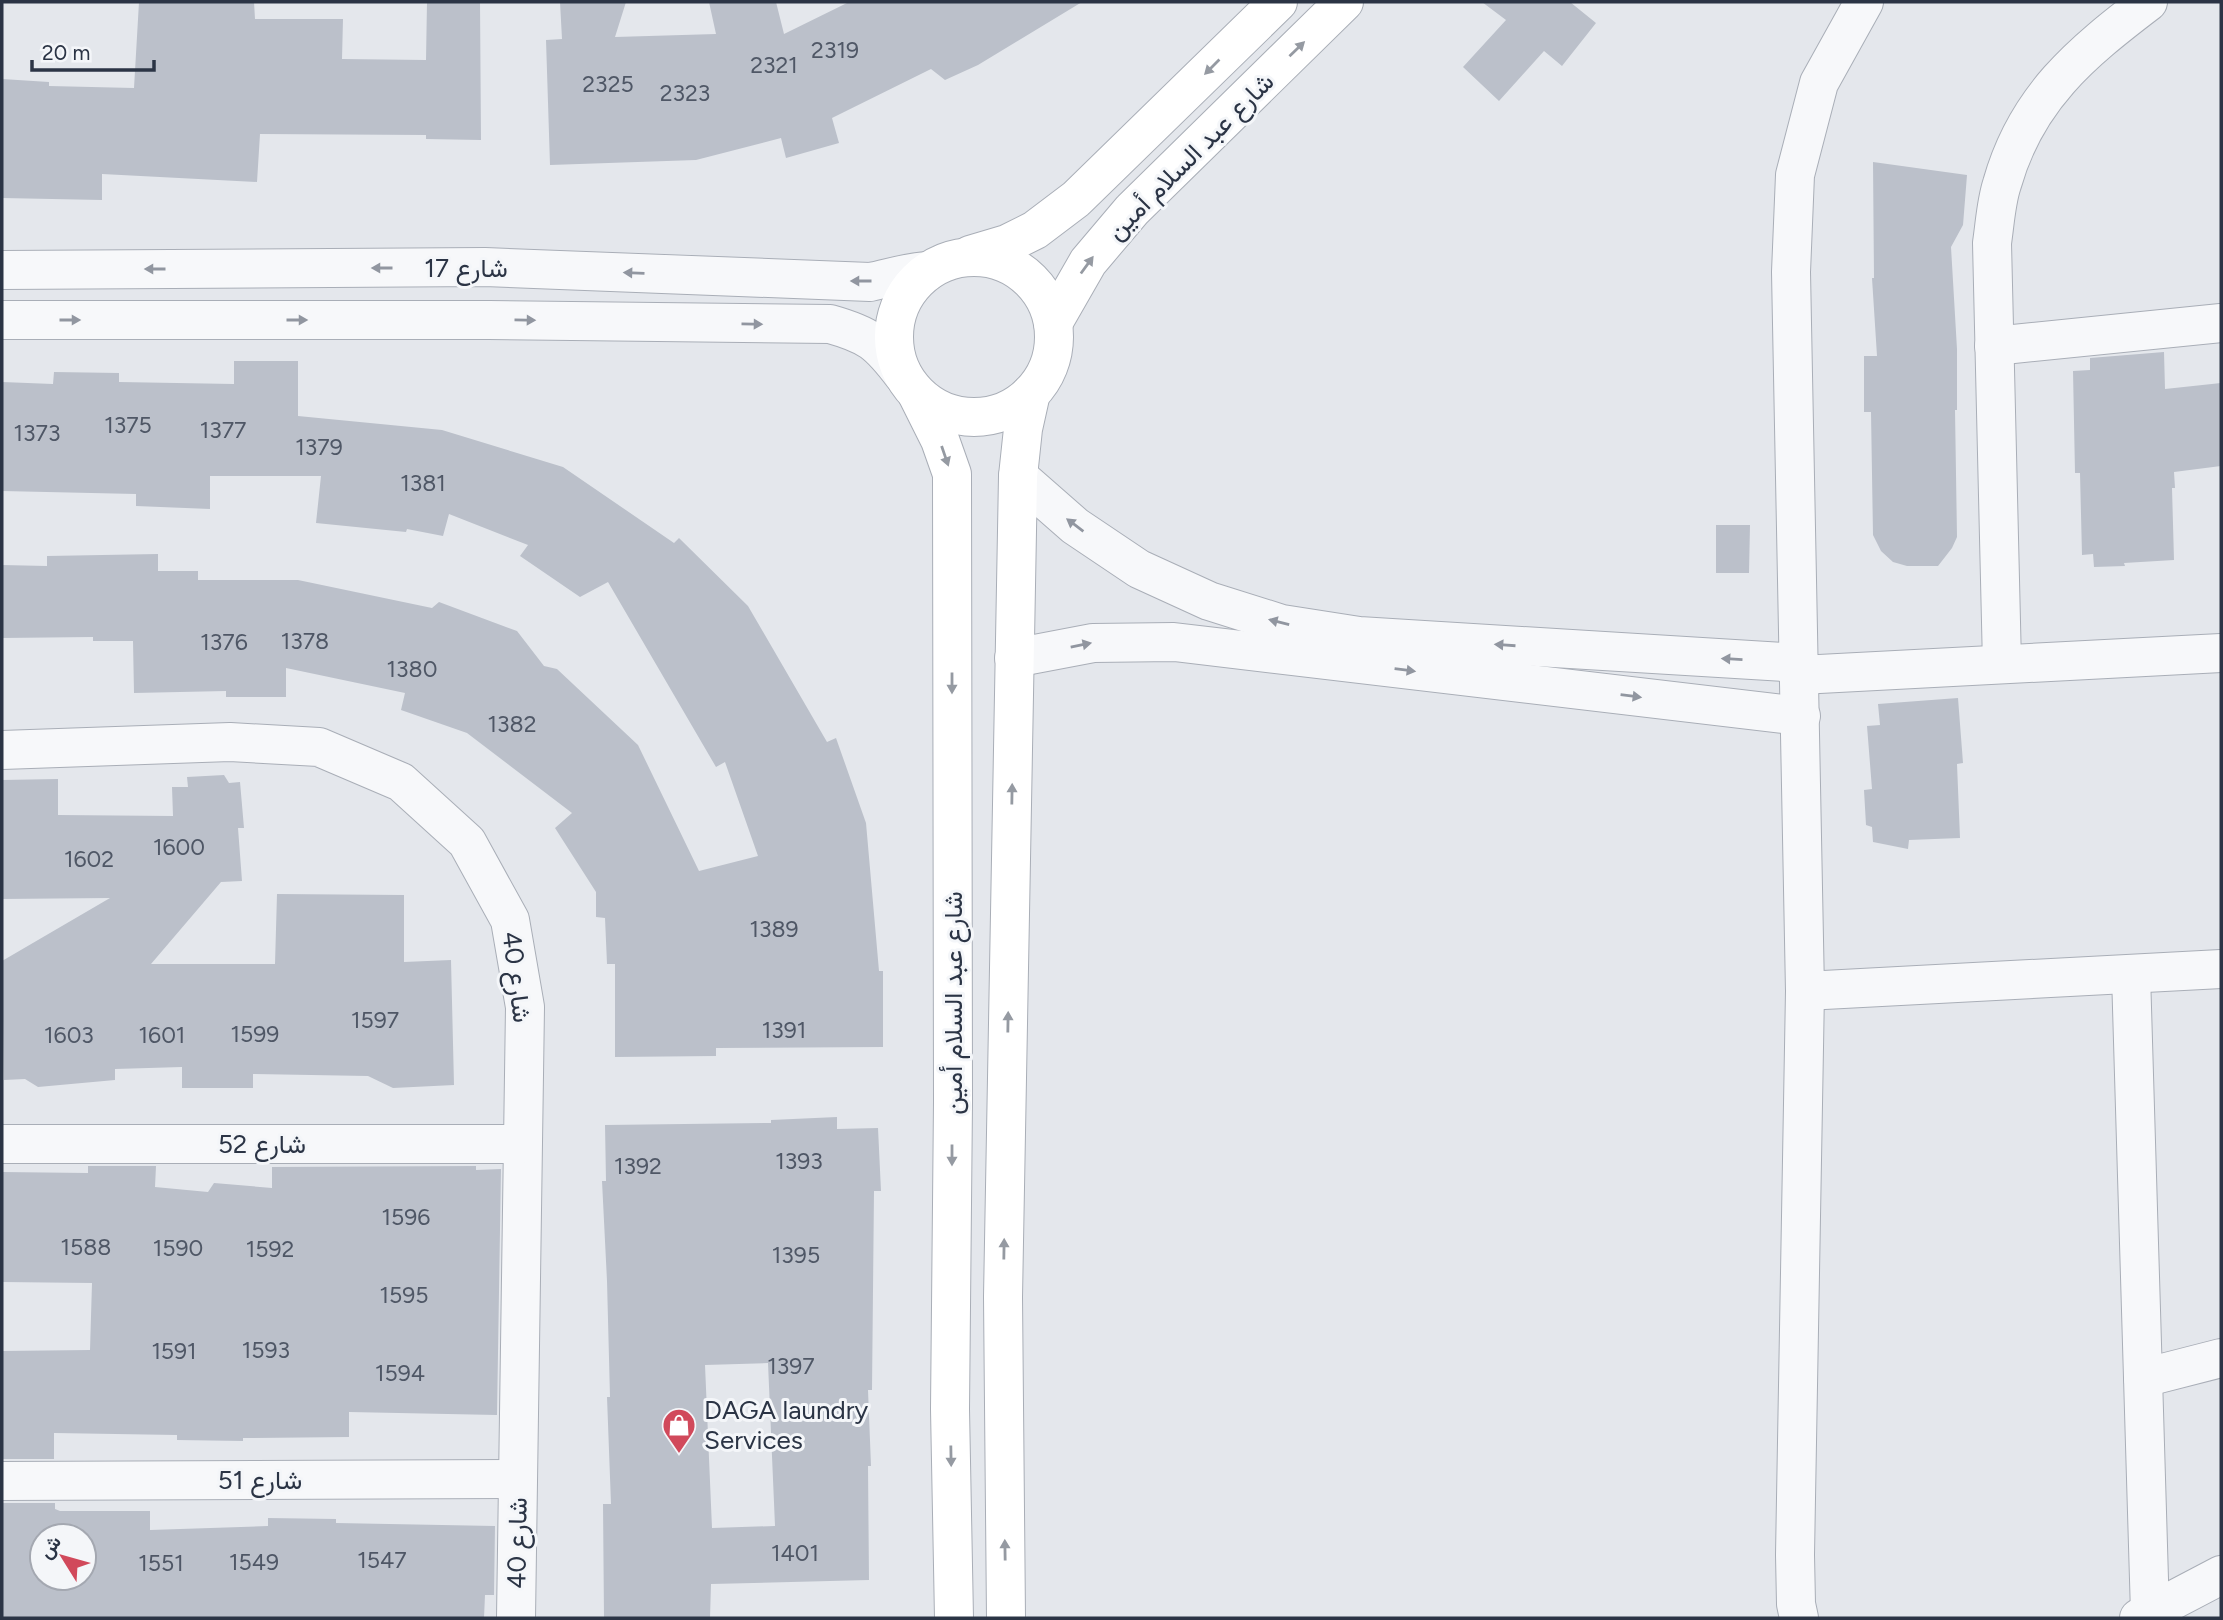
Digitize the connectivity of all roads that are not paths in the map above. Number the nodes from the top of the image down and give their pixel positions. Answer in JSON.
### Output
{"nodes":[{"id":1,"x":1278,"y":2,"type":"edge"},
{"id":2,"x":1345,"y":2,"type":"edge"},
{"id":3,"x":1864,"y":2,"type":"edge"},
{"id":4,"x":2148,"y":2,"type":"edge"},
{"id":5,"x":944,"y":264,"type":"junction"},
{"id":6,"x":2,"y":270,"type":"edge"},
{"id":7,"x":2,"y":320,"type":"edge"},
{"id":8,"x":1053,"y":323,"type":"junction"},
{"id":9,"x":2221,"y":323,"type":"edge"},
{"id":10,"x":1994,"y":346,"type":"junction"},
{"id":11,"x":910,"y":384,"type":"junction"},
{"id":12,"x":1031,"y":393,"type":"junction"},
{"id":13,"x":1018,"y":476,"type":"junction"},
{"id":14,"x":1358,"y":650,"type":"junction"},
{"id":15,"x":2221,"y":653,"type":"edge"},
{"id":16,"x":1014,"y":658,"type":"junction"},
{"id":17,"x":2002,"y":664,"type":"junction"},
{"id":18,"x":1800,"y":669,"type":"junction"},
{"id":19,"x":1801,"y":716,"type":"junction"},
{"id":20,"x":2,"y":750,"type":"edge"},
{"id":21,"x":2221,"y":969,"type":"edge"},
{"id":22,"x":2132,"y":974,"type":"junction"},
{"id":23,"x":1805,"y":991,"type":"junction"},
{"id":24,"x":522,"y":1143,"type":"junction"},
{"id":25,"x":2,"y":1144,"type":"edge"},
{"id":26,"x":1003,"y":1297,"type":"junction"},
{"id":27,"x":951,"y":1298,"type":"junction"},
{"id":28,"x":2221,"y":1358,"type":"edge"},
{"id":29,"x":2143,"y":1378,"type":"junction"},
{"id":30,"x":1003,"y":1406,"type":"junction"},
{"id":31,"x":950,"y":1409,"type":"junction"},
{"id":32,"x":517,"y":1479,"type":"junction"},
{"id":33,"x":2,"y":1480,"type":"edge"},
{"id":34,"x":2221,"y":1575,"type":"edge"},
{"id":35,"x":2144,"y":1615,"type":"edge"},
{"id":36,"x":516,"y":1618,"type":"edge"},
{"id":37,"x":954,"y":1618,"type":"edge"},
{"id":38,"x":1006,"y":1618,"type":"edge"},
{"id":39,"x":1799,"y":1618,"type":"edge"}],
"edges":[{"from":1,"to":5,"type":"street","name":"شارع عبد السلام أمين","one_way":true},
{"from":8,"to":2,"type":"street","name":"شارع عبد السلام أمين","one_way":true},
{"from":3,"to":18,"type":"street"},
{"from":4,"to":10,"type":"street"},
{"from":5,"to":6,"type":"street","name":"شارع 17","one_way":true},
{"from":5,"to":8,"type":"street"},
{"from":5,"to":11,"type":"street"},
{"from":7,"to":11,"type":"street","name":"شارع 17","one_way":true},
{"from":8,"to":12,"type":"street"},
{"from":9,"to":10,"type":"street"},
{"from":10,"to":17,"type":"street"},
{"from":11,"to":12,"type":"street"},
{"from":11,"to":27,"type":"street","name":"شارع عبد السلام أمين","one_way":true},
{"from":12,"to":13,"type":"street","name":"شارع عبد السلام أمين"},
{"from":14,"to":13,"type":"street","one_way":true},
{"from":13,"to":16,"type":"street","name":"شارع عبد السلام أمين"},
{"from":16,"to":14,"type":"street","one_way":true},
{"from":18,"to":14,"type":"street","one_way":true},
{"from":14,"to":19,"type":"street","one_way":true},
{"from":15,"to":17,"type":"street"},
{"from":26,"to":16,"type":"street","name":"شارع عبد السلام أمين","one_way":true},
{"from":17,"to":18,"type":"street"},
{"from":18,"to":19,"type":"street"},
{"from":19,"to":23,"type":"street"},
{"from":20,"to":24,"type":"street","name":"شارع 40"},
{"from":21,"to":22,"type":"street"},
{"from":22,"to":23,"type":"street"},
{"from":22,"to":29,"type":"street"},
{"from":23,"to":39,"type":"street"},
{"from":24,"to":25,"type":"street","name":"شارع 52"},
{"from":24,"to":32,"type":"street","name":"شارع 40"},
{"from":26,"to":27,"type":"street"},
{"from":26,"to":30,"type":"street","name":"شارع عبد السلام أمين"},
{"from":27,"to":31,"type":"street","name":"شارع عبد السلام أمين"},
{"from":28,"to":29,"type":"street"},
{"from":29,"to":35,"type":"street"},
{"from":30,"to":31,"type":"street"},
{"from":38,"to":30,"type":"street","name":"شارع عبد السلام أمين","one_way":true},
{"from":31,"to":37,"type":"street","name":"شارع عبد السلام أمين","one_way":true},
{"from":32,"to":33,"type":"street","name":"شارع 51"},
{"from":32,"to":36,"type":"street","name":"شارع 40"},
{"from":34,"to":35,"type":"street"}]}
